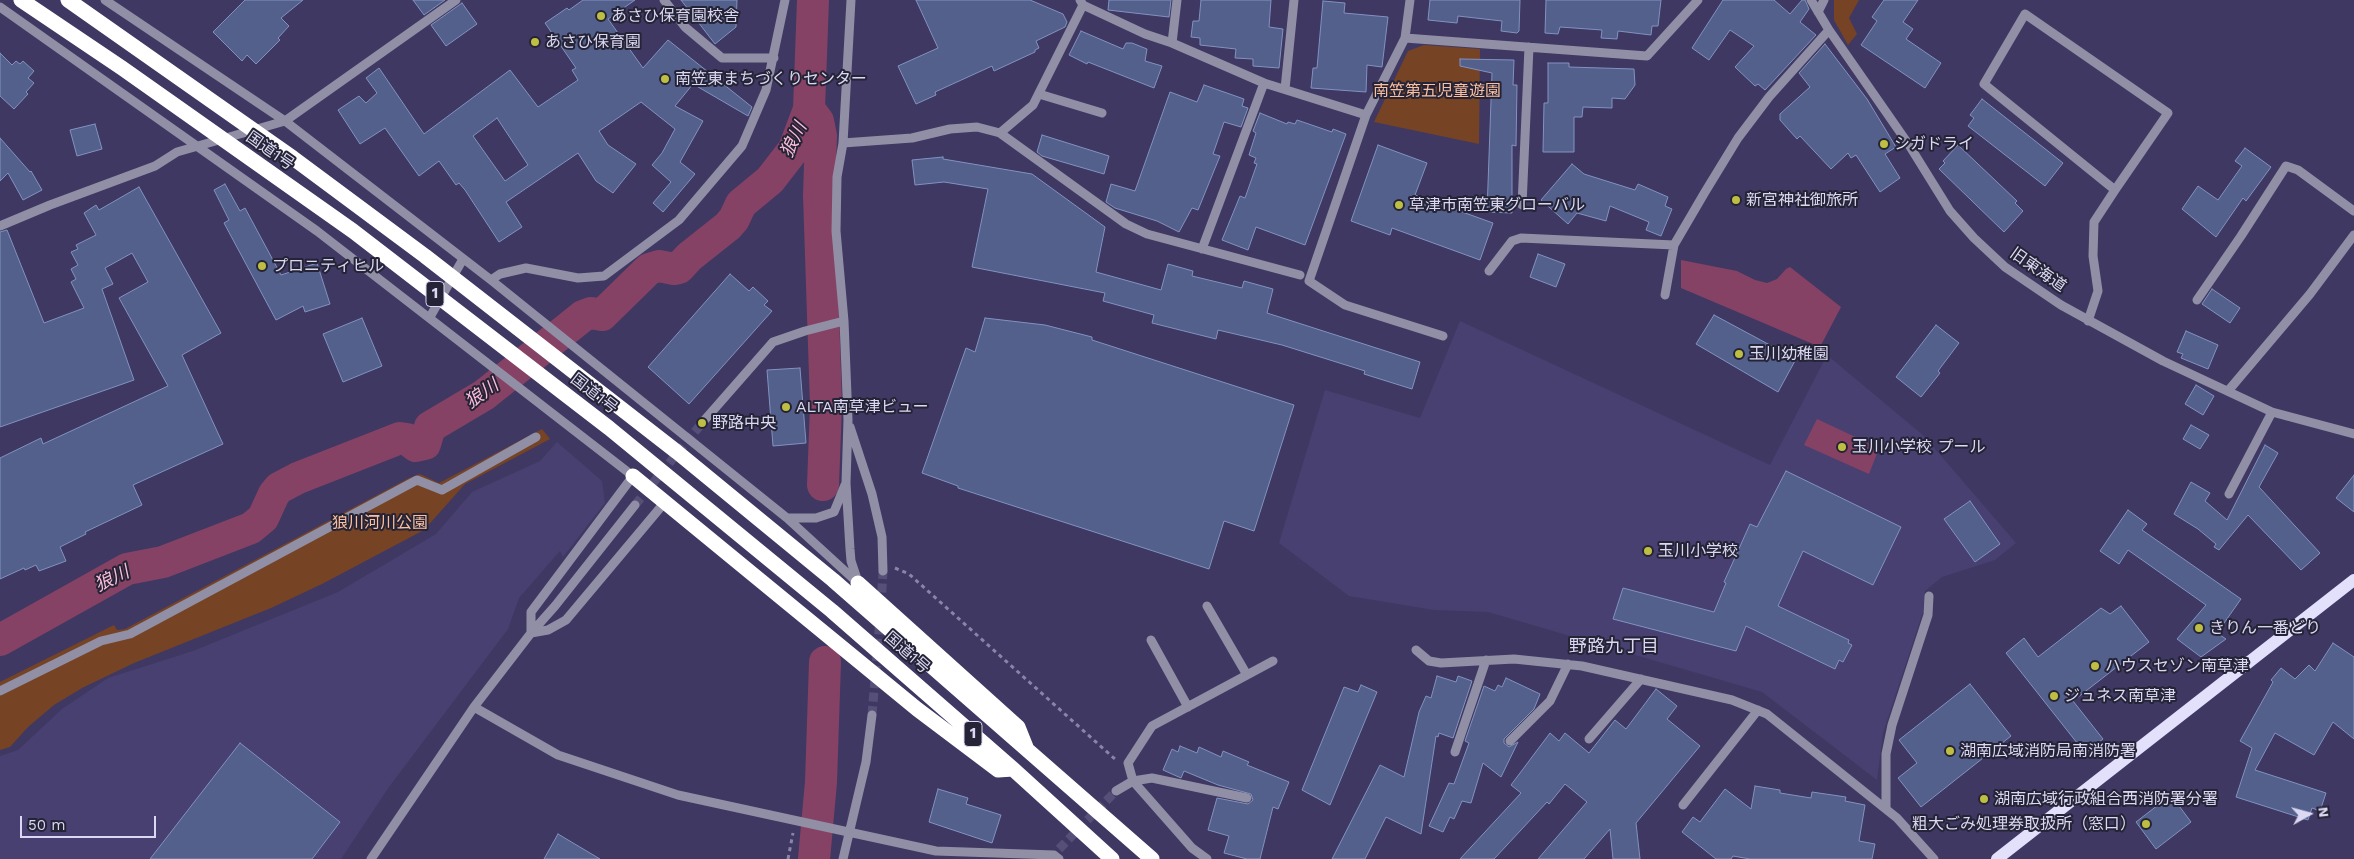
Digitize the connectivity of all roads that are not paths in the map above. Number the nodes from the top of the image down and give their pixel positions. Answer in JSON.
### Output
{"nodes":[{"id":1,"x":21,"y":0,"type":"edge"},
{"id":2,"x":68,"y":0,"type":"edge"},
{"id":3,"x":105,"y":0,"type":"edge"},
{"id":4,"x":456,"y":0,"type":"edge"},
{"id":5,"x":664,"y":0,"type":"edge"},
{"id":6,"x":785,"y":0,"type":"edge"},
{"id":7,"x":851,"y":0,"type":"edge"},
{"id":8,"x":1177,"y":0,"type":"edge"},
{"id":9,"x":1294,"y":0,"type":"edge"},
{"id":10,"x":1410,"y":0,"type":"edge"},
{"id":11,"x":1698,"y":0,"type":"edge"},
{"id":12,"x":1811,"y":0,"type":"edge"},
{"id":13,"x":1824,"y":0,"type":"edge"},
{"id":14,"x":1081,"y":2,"type":"edge"},
{"id":15,"x":0,"y":7,"type":"edge"},
{"id":16,"x":1818,"y":12,"type":"junction"},
{"id":17,"x":1829,"y":30,"type":"junction"},
{"id":18,"x":1405,"y":38,"type":"junction"},
{"id":19,"x":1172,"y":43,"type":"junction"},
{"id":20,"x":1529,"y":47,"type":"junction"},
{"id":21,"x":774,"y":58,"type":"junction"},
{"id":22,"x":1264,"y":83,"type":"junction"},
{"id":23,"x":1285,"y":89,"type":"junction"},
{"id":24,"x":1039,"y":94,"type":"junction"},
{"id":25,"x":1102,"y":114,"type":"dead end"},
{"id":26,"x":1366,"y":116,"type":"junction"},
{"id":27,"x":285,"y":121,"type":"junction"},
{"id":28,"x":1000,"y":133,"type":"junction"},
{"id":29,"x":843,"y":143,"type":"junction"},
{"id":30,"x":195,"y":146,"type":"junction"},
{"id":31,"x":2115,"y":190,"type":"junction"},
{"id":32,"x":1522,"y":204,"type":"dead end"},
{"id":33,"x":2354,"y":211,"type":"edge"},
{"id":34,"x":0,"y":226,"type":"edge"},
{"id":35,"x":2354,"y":235,"type":"edge"},
{"id":36,"x":1674,"y":245,"type":"junction"},
{"id":37,"x":1202,"y":249,"type":"junction"},
{"id":38,"x":463,"y":259,"type":"junction"},
{"id":39,"x":1490,"y":271,"type":"dead end"},
{"id":40,"x":1300,"y":275,"type":"dead end"},
{"id":41,"x":491,"y":280,"type":"junction"},
{"id":42,"x":1666,"y":295,"type":"dead end"},
{"id":43,"x":2197,"y":300,"type":"dead end"},
{"id":44,"x":430,"y":317,"type":"junction"},
{"id":45,"x":844,"y":321,"type":"junction"},
{"id":46,"x":2088,"y":321,"type":"junction"},
{"id":47,"x":1443,"y":336,"type":"dead end"},
{"id":48,"x":2228,"y":391,"type":"junction"},
{"id":49,"x":2272,"y":412,"type":"junction"},
{"id":50,"x":848,"y":420,"type":"junction"},
{"id":51,"x":702,"y":422,"type":"tunnel mouth"},
{"id":52,"x":2354,"y":434,"type":"edge"},
{"id":53,"x":536,"y":437,"type":"dead end"},
{"id":54,"x":633,"y":476,"type":"junction"},
{"id":55,"x":846,"y":483,"type":"junction"},
{"id":56,"x":2229,"y":494,"type":"dead end"},
{"id":57,"x":665,"y":502,"type":"junction"},
{"id":58,"x":635,"y":504,"type":"tunnel mouth"},
{"id":59,"x":787,"y":518,"type":"junction"},
{"id":60,"x":883,"y":567,"type":"tunnel mouth"},
{"id":61,"x":2354,"y":580,"type":"edge"},
{"id":62,"x":858,"y":583,"type":"junction"},
{"id":63,"x":1929,"y":596,"type":"dead end"},
{"id":64,"x":1207,"y":606,"type":"dead end"},
{"id":65,"x":531,"y":633,"type":"junction"},
{"id":66,"x":1151,"y":640,"type":"dead end"},
{"id":67,"x":1416,"y":650,"type":"dead end"},
{"id":68,"x":1486,"y":660,"type":"junction"},
{"id":69,"x":1272,"y":661,"type":"dead end"},
{"id":70,"x":1568,"y":664,"type":"junction"},
{"id":71,"x":1247,"y":675,"type":"junction"},
{"id":72,"x":1641,"y":679,"type":"junction"},
{"id":73,"x":0,"y":691,"type":"edge"},
{"id":74,"x":474,"y":706,"type":"junction"},
{"id":75,"x":1188,"y":707,"type":"junction"},
{"id":76,"x":1758,"y":710,"type":"junction"},
{"id":77,"x":872,"y":715,"type":"tunnel mouth"},
{"id":78,"x":1589,"y":740,"type":"dead end"},
{"id":79,"x":1510,"y":741,"type":"dead end"},
{"id":80,"x":1028,"y":751,"type":"junction"},
{"id":81,"x":1454,"y":752,"type":"dead end"},
{"id":82,"x":1013,"y":770,"type":"junction"},
{"id":83,"x":1133,"y":781,"type":"junction"},
{"id":84,"x":1116,"y":791,"type":"tunnel mouth"},
{"id":85,"x":1247,"y":798,"type":"dead end"},
{"id":86,"x":1683,"y":805,"type":"dead end"},
{"id":87,"x":1886,"y":809,"type":"junction"},
{"id":88,"x":848,"y":831,"type":"junction"},
{"id":89,"x":1057,"y":854,"type":"edge"},
{"id":90,"x":371,"y":859,"type":"edge"},
{"id":91,"x":843,"y":859,"type":"edge"},
{"id":92,"x":1112,"y":859,"type":"edge"},
{"id":93,"x":1152,"y":859,"type":"edge"},
{"id":94,"x":1207,"y":859,"type":"edge"},
{"id":95,"x":1934,"y":859,"type":"edge"},
{"id":96,"x":1997,"y":859,"type":"edge"}],
"edges":[{"from":1,"to":82,"type":"highway","name":"国道1号","number":"1"},
{"from":2,"to":80,"type":"highway","name":"国道1号","number":"1"},
{"from":3,"to":27,"type":"street"},
{"from":4,"to":27,"type":"street"},
{"from":5,"to":21,"type":"street"},
{"from":6,"to":21,"type":"street"},
{"from":7,"to":29,"type":"street"},
{"from":8,"to":19,"type":"street"},
{"from":9,"to":23,"type":"street"},
{"from":10,"to":18,"type":"street"},
{"from":11,"to":20,"type":"street"},
{"from":12,"to":16,"type":"street","name":"旧東海道"},
{"from":13,"to":16,"type":"street"},
{"from":14,"to":19,"type":"street"},
{"from":14,"to":24,"type":"street"},
{"from":15,"to":30,"type":"street"},
{"from":16,"to":17,"type":"street","name":"旧東海道"},
{"from":17,"to":36,"type":"street"},
{"from":17,"to":46,"type":"street","name":"旧東海道"},
{"from":18,"to":20,"type":"street"},
{"from":18,"to":26,"type":"street"},
{"from":19,"to":22,"type":"street"},
{"from":20,"to":32,"type":"street"},
{"from":21,"to":41,"type":"street"},
{"from":22,"to":23,"type":"street"},
{"from":22,"to":37,"type":"street"},
{"from":23,"to":26,"type":"street"},
{"from":24,"to":25,"type":"street"},
{"from":24,"to":28,"type":"street"},
{"from":26,"to":47,"type":"street"},
{"from":27,"to":30,"type":"street"},
{"from":27,"to":38,"type":"street"},
{"from":28,"to":29,"type":"street"},
{"from":28,"to":37,"type":"street"},
{"from":29,"to":45,"type":"street"},
{"from":30,"to":34,"type":"street"},
{"from":30,"to":44,"type":"street"},
{"from":31,"to":31,"type":"street"},
{"from":31,"to":46,"type":"street"},
{"from":33,"to":43,"type":"street"},
{"from":35,"to":48,"type":"street"},
{"from":36,"to":39,"type":"street"},
{"from":36,"to":42,"type":"street"},
{"from":37,"to":40,"type":"street"},
{"from":38,"to":41,"type":"street"},
{"from":38,"to":44,"type":"street"},
{"from":41,"to":59,"type":"street"},
{"from":44,"to":54,"type":"street"},
{"from":45,"to":50,"type":"street"},
{"from":45,"to":51,"type":"street"},
{"from":46,"to":48,"type":"street","name":"旧東海道"},
{"from":48,"to":49,"type":"street","name":"旧東海道"},
{"from":49,"to":52,"type":"street","name":"旧東海道"},
{"from":49,"to":56,"type":"street"},
{"from":50,"to":55,"type":"street"},
{"from":50,"to":60,"type":"street"},
{"from":53,"to":73,"type":"street"},
{"from":54,"to":57,"type":"highway"},
{"from":54,"to":65,"type":"street"},
{"from":55,"to":59,"type":"street"},
{"from":55,"to":62,"type":"street"},
{"from":57,"to":65,"type":"street"},
{"from":57,"to":82,"type":"highway"},
{"from":58,"to":65,"type":"street"},
{"from":59,"to":62,"type":"street"},
{"from":61,"to":96,"type":"main road"},
{"from":62,"to":80,"type":"highway"},
{"from":63,"to":87,"type":"street"},
{"from":64,"to":71,"type":"street"},
{"from":65,"to":74,"type":"street"},
{"from":66,"to":75,"type":"street"},
{"from":67,"to":68,"type":"street"},
{"from":68,"to":70,"type":"street"},
{"from":68,"to":81,"type":"street"},
{"from":69,"to":71,"type":"street"},
{"from":70,"to":72,"type":"street"},
{"from":70,"to":79,"type":"street"},
{"from":71,"to":75,"type":"street"},
{"from":72,"to":76,"type":"street"},
{"from":72,"to":78,"type":"street"},
{"from":74,"to":88,"type":"street"},
{"from":74,"to":90,"type":"street"},
{"from":75,"to":83,"type":"street"},
{"from":76,"to":86,"type":"street"},
{"from":76,"to":87,"type":"street"},
{"from":77,"to":88,"type":"street"},
{"from":80,"to":93,"type":"highway","name":"国道1号","number":"1"},
{"from":82,"to":92,"type":"highway","name":"国道1号","number":"1"},
{"from":83,"to":84,"type":"street"},
{"from":83,"to":85,"type":"street"},
{"from":83,"to":94,"type":"street"},
{"from":87,"to":95,"type":"street"},
{"from":88,"to":89,"type":"street"},
{"from":88,"to":91,"type":"street"}]}
